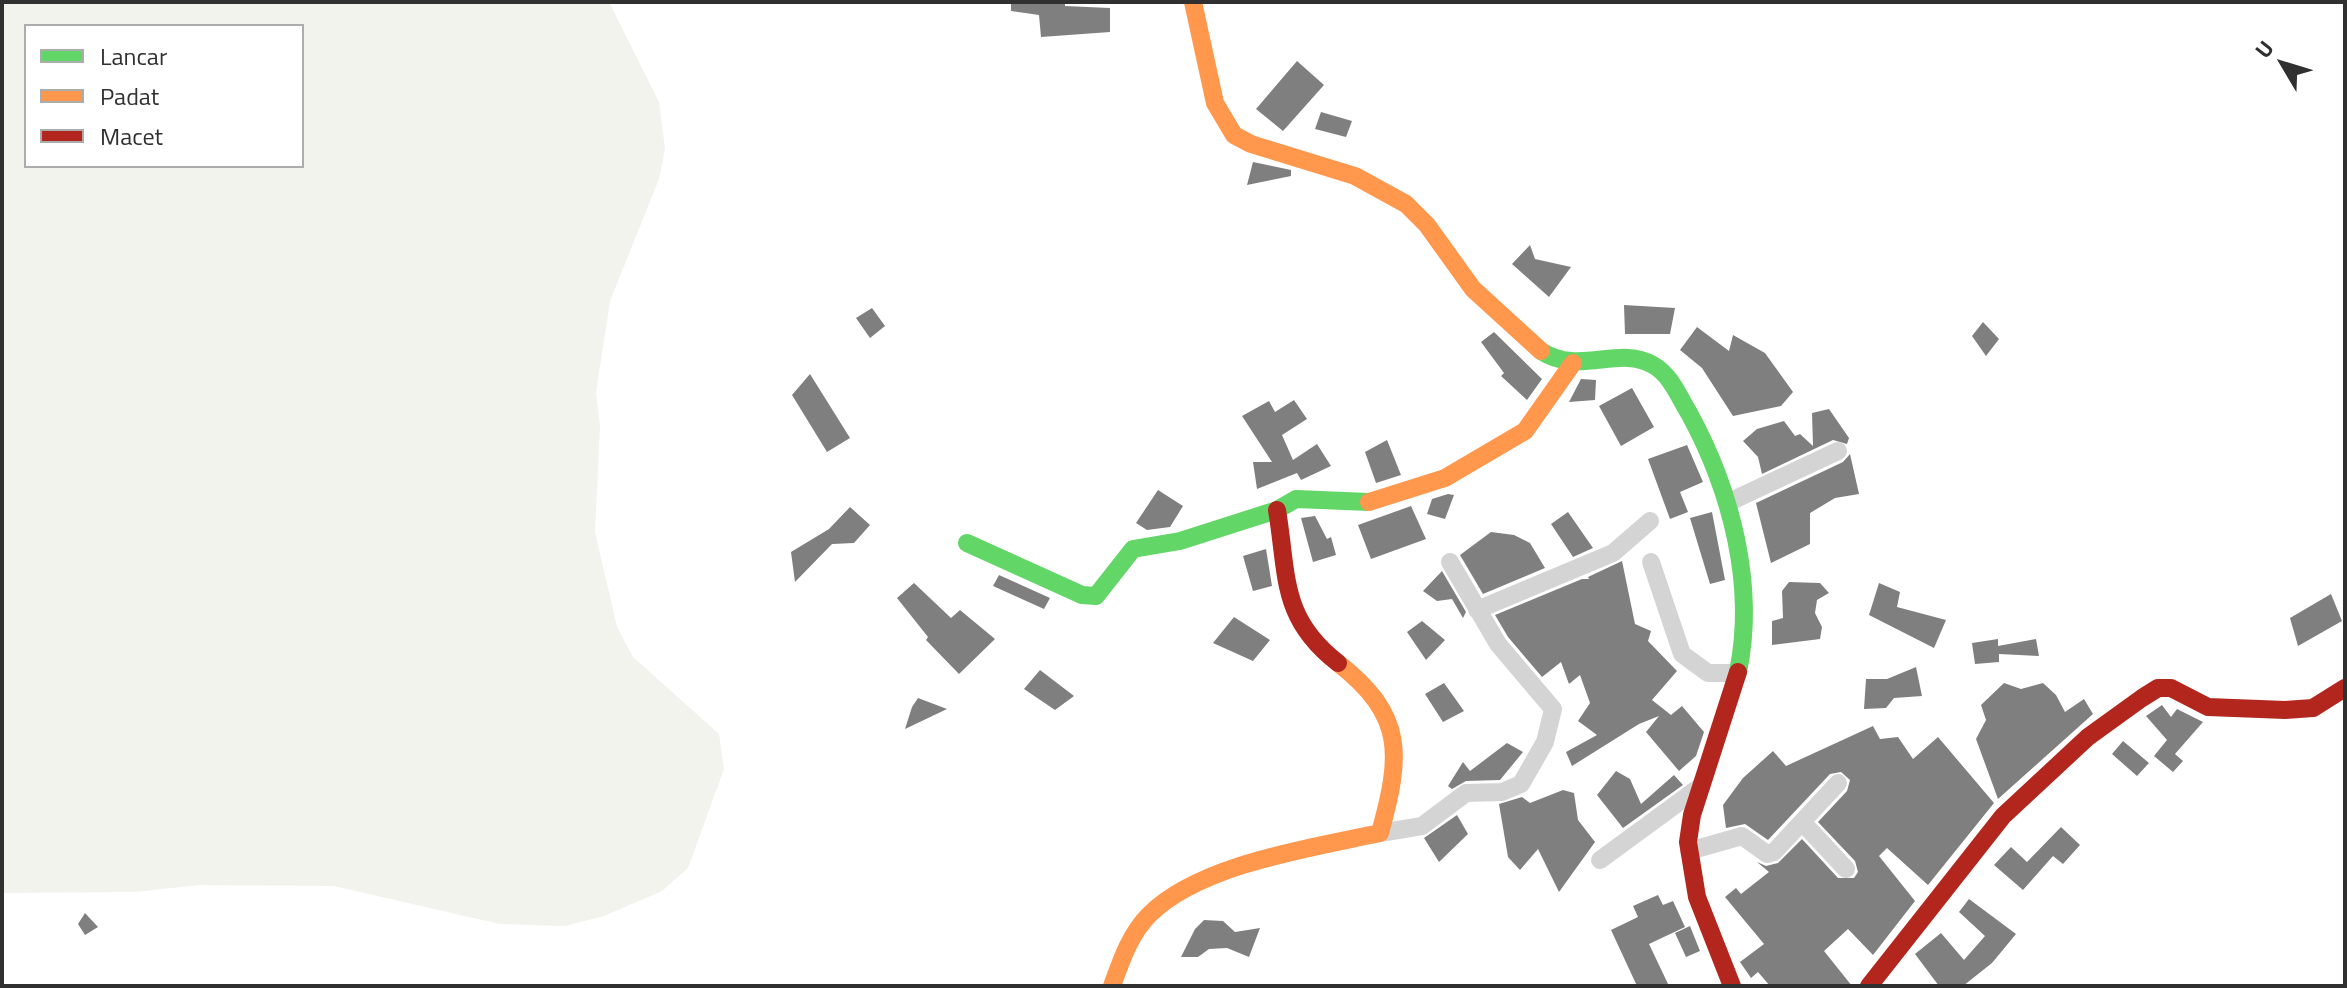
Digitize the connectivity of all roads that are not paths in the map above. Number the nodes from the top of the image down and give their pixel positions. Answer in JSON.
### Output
{"nodes":[{"id":1,"x":1194,"y":2,"type":"edge"},
{"id":2,"x":1573,"y":363,"type":"junction"},
{"id":3,"x":1838,"y":451,"type":"dead end"},
{"id":4,"x":1727,"y":503,"type":"junction"},
{"id":5,"x":1277,"y":510,"type":"junction"},
{"id":6,"x":1650,"y":521,"type":"dead end"},
{"id":7,"x":967,"y":543,"type":"dead end"},
{"id":8,"x":1450,"y":562,"type":"dead end"},
{"id":9,"x":1651,"y":562,"type":"dead end"},
{"id":10,"x":1477,"y":610,"type":"junction"},
{"id":11,"x":1737,"y":673,"type":"junction"},
{"id":12,"x":2345,"y":688,"type":"edge"},
{"id":13,"x":1838,"y":783,"type":"dead end"},
{"id":14,"x":1701,"y":786,"type":"junction"},
{"id":15,"x":1804,"y":824,"type":"junction"},
{"id":16,"x":1380,"y":833,"type":"junction"},
{"id":17,"x":1689,"y":851,"type":"junction"},
{"id":18,"x":1600,"y":860,"type":"dead end"},
{"id":19,"x":1846,"y":869,"type":"dead end"},
{"id":20,"x":1112,"y":986,"type":"edge"},
{"id":21,"x":1732,"y":986,"type":"edge"},
{"id":22,"x":1869,"y":986,"type":"edge"}],
"edges":[{"from":1,"to":2,"type":"street"},
{"from":2,"to":4,"type":"street"},
{"from":2,"to":5,"type":"street"},
{"from":3,"to":4,"type":"street"},
{"from":4,"to":11,"type":"street"},
{"from":5,"to":7,"type":"street"},
{"from":5,"to":16,"type":"street"},
{"from":6,"to":10,"type":"street"},
{"from":8,"to":10,"type":"street"},
{"from":9,"to":11,"type":"street"},
{"from":10,"to":16,"type":"street"},
{"from":11,"to":14,"type":"street"},
{"from":12,"to":22,"type":"street"},
{"from":13,"to":15,"type":"street"},
{"from":14,"to":17,"type":"street"},
{"from":14,"to":18,"type":"street"},
{"from":15,"to":17,"type":"street"},
{"from":15,"to":19,"type":"street"},
{"from":16,"to":20,"type":"street"},
{"from":17,"to":21,"type":"street"}]}
